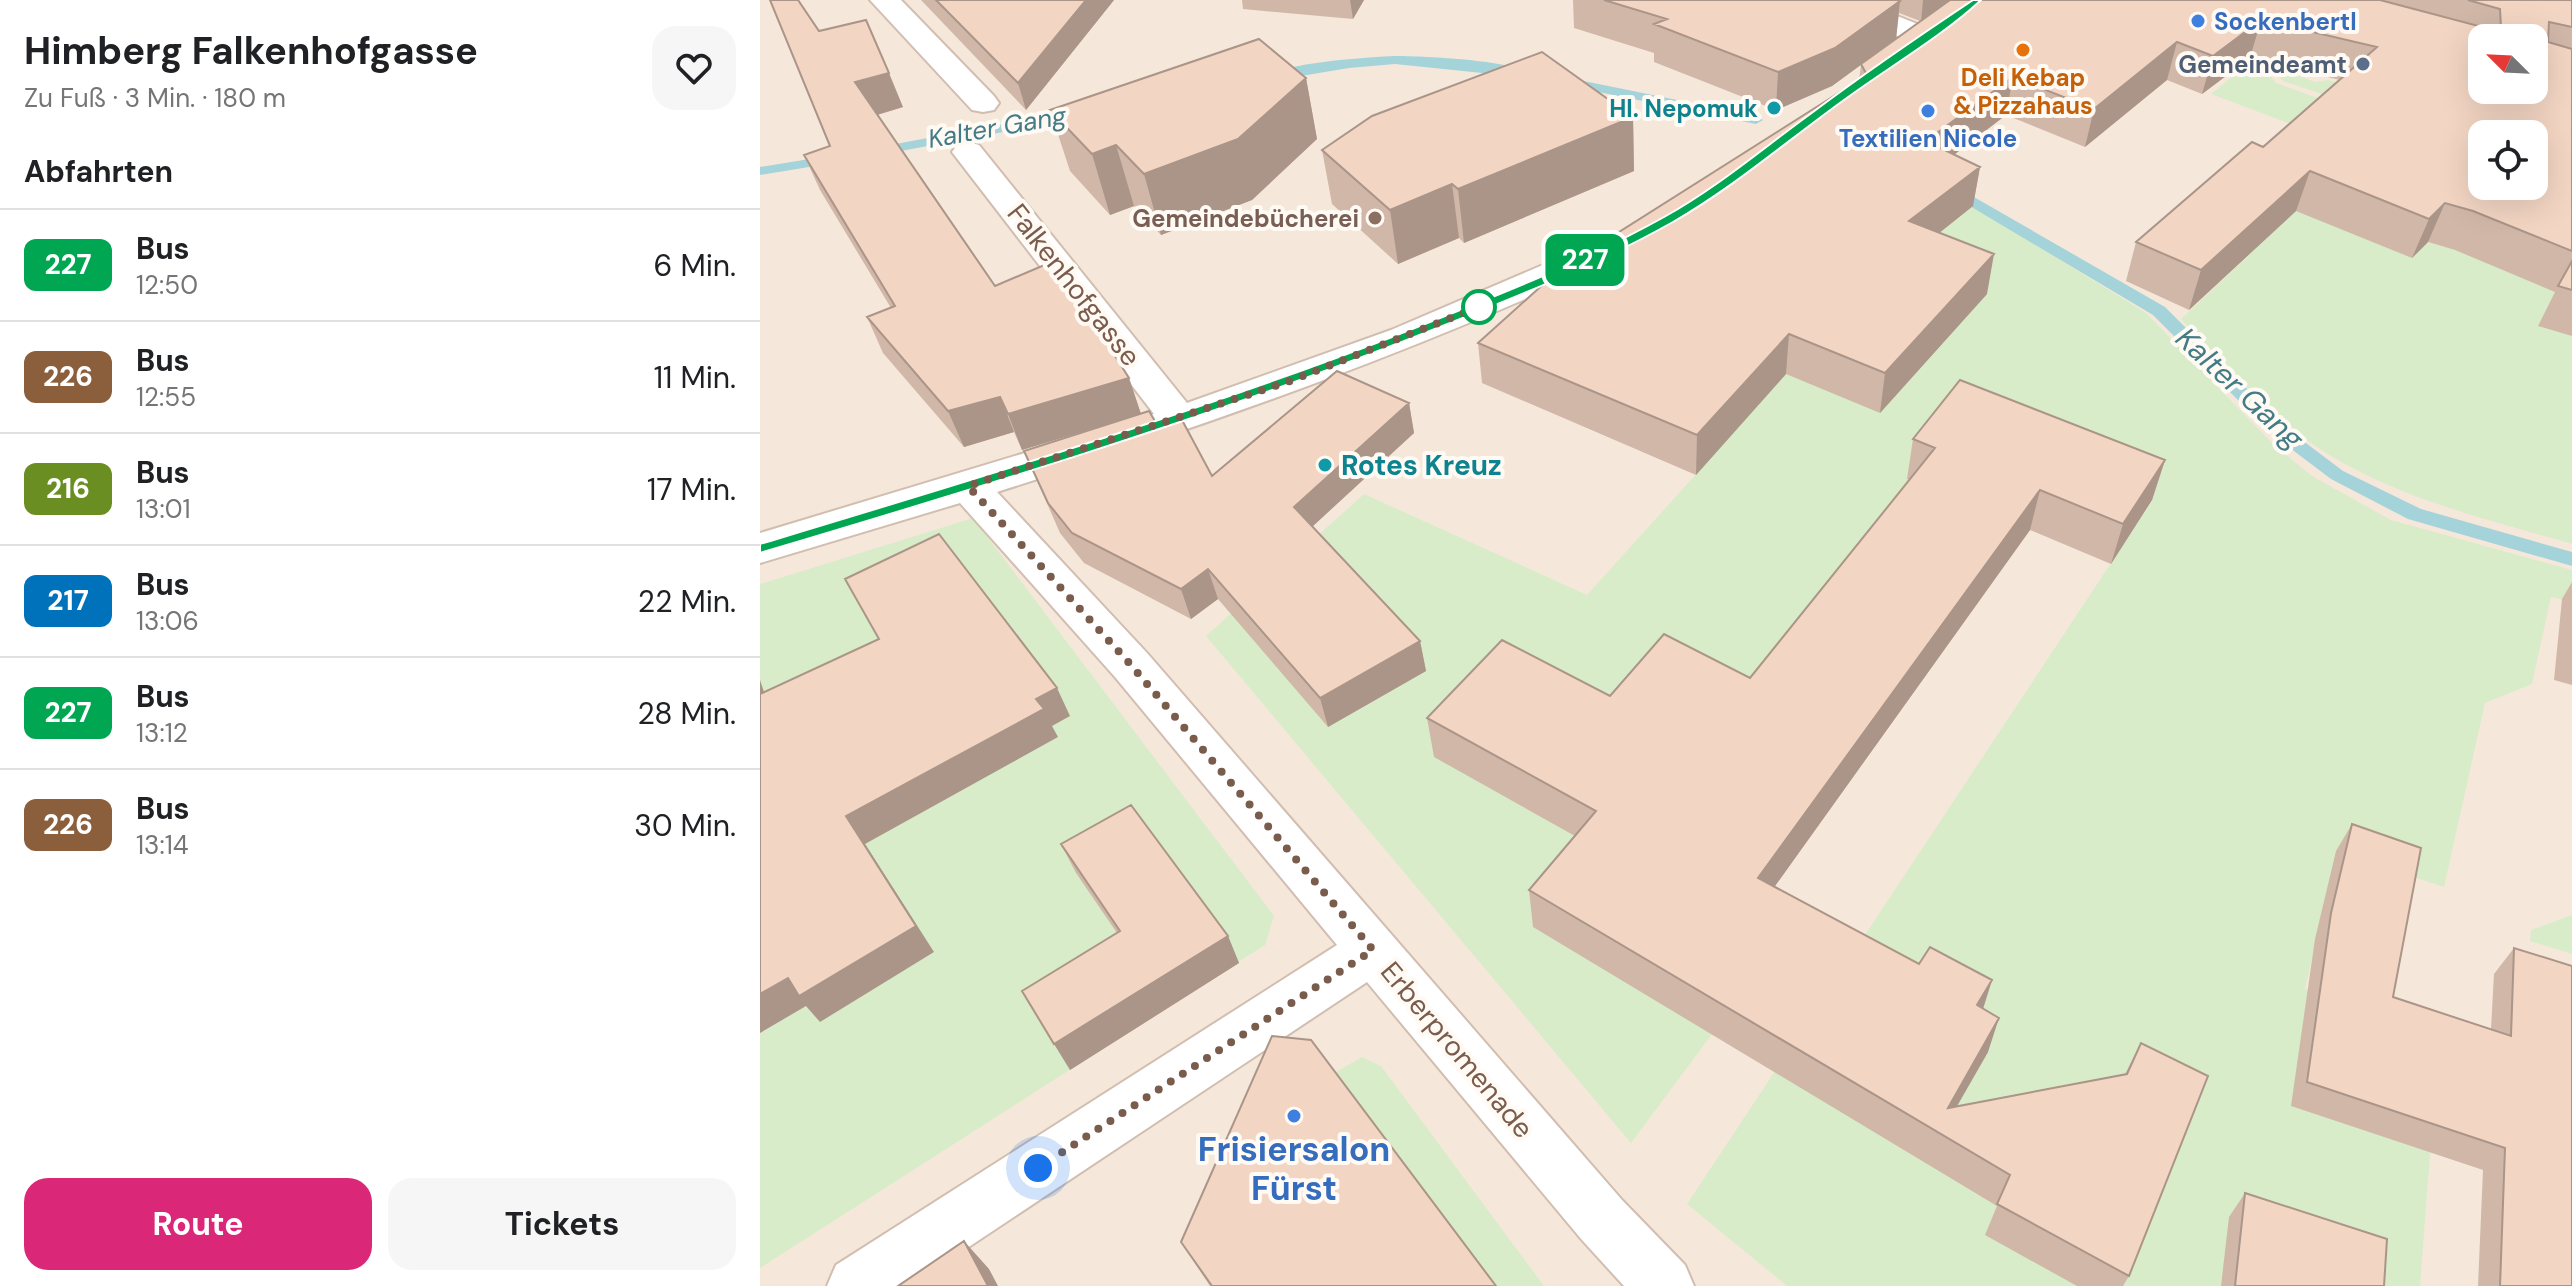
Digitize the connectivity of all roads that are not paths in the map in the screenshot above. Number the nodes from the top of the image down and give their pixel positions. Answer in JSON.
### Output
{"nodes":[{"id":1,"x":884,"y":0,"type":"edge"},
{"id":2,"x":1831,"y":0,"type":"edge"},
{"id":3,"x":1950,"y":18,"type":"edge"},
{"id":4,"x":1925,"y":37,"type":"junction"},
{"id":5,"x":1899,"y":55,"type":"edge"},
{"id":6,"x":983,"y":103,"type":"dead end"},
{"id":7,"x":968,"y":152,"type":"dead end"},
{"id":8,"x":1638,"y":234,"type":"edge"},
{"id":9,"x":1178,"y":418,"type":"junction"},
{"id":10,"x":968,"y":486,"type":"junction"},
{"id":11,"x":760,"y":548,"type":"edge"},
{"id":12,"x":1373,"y":950,"type":"junction"},
{"id":13,"x":857,"y":1286,"type":"edge"},
{"id":14,"x":1664,"y":1286,"type":"edge"}],
"edges":[{"from":1,"to":6,"type":"street"},
{"from":2,"to":4,"type":"street"},
{"from":3,"to":4,"type":"street"},
{"from":4,"to":5,"type":"street"},
{"from":7,"to":9,"type":"street","name":"Falkenhofgasse"},
{"from":8,"to":9,"type":"street"},
{"from":9,"to":10,"type":"street"},
{"from":10,"to":11,"type":"street"},
{"from":10,"to":12,"type":"street","name":"Erberpromenade"},
{"from":12,"to":13,"type":"street"},
{"from":12,"to":14,"type":"street","name":"Erberpromenade"}]}
